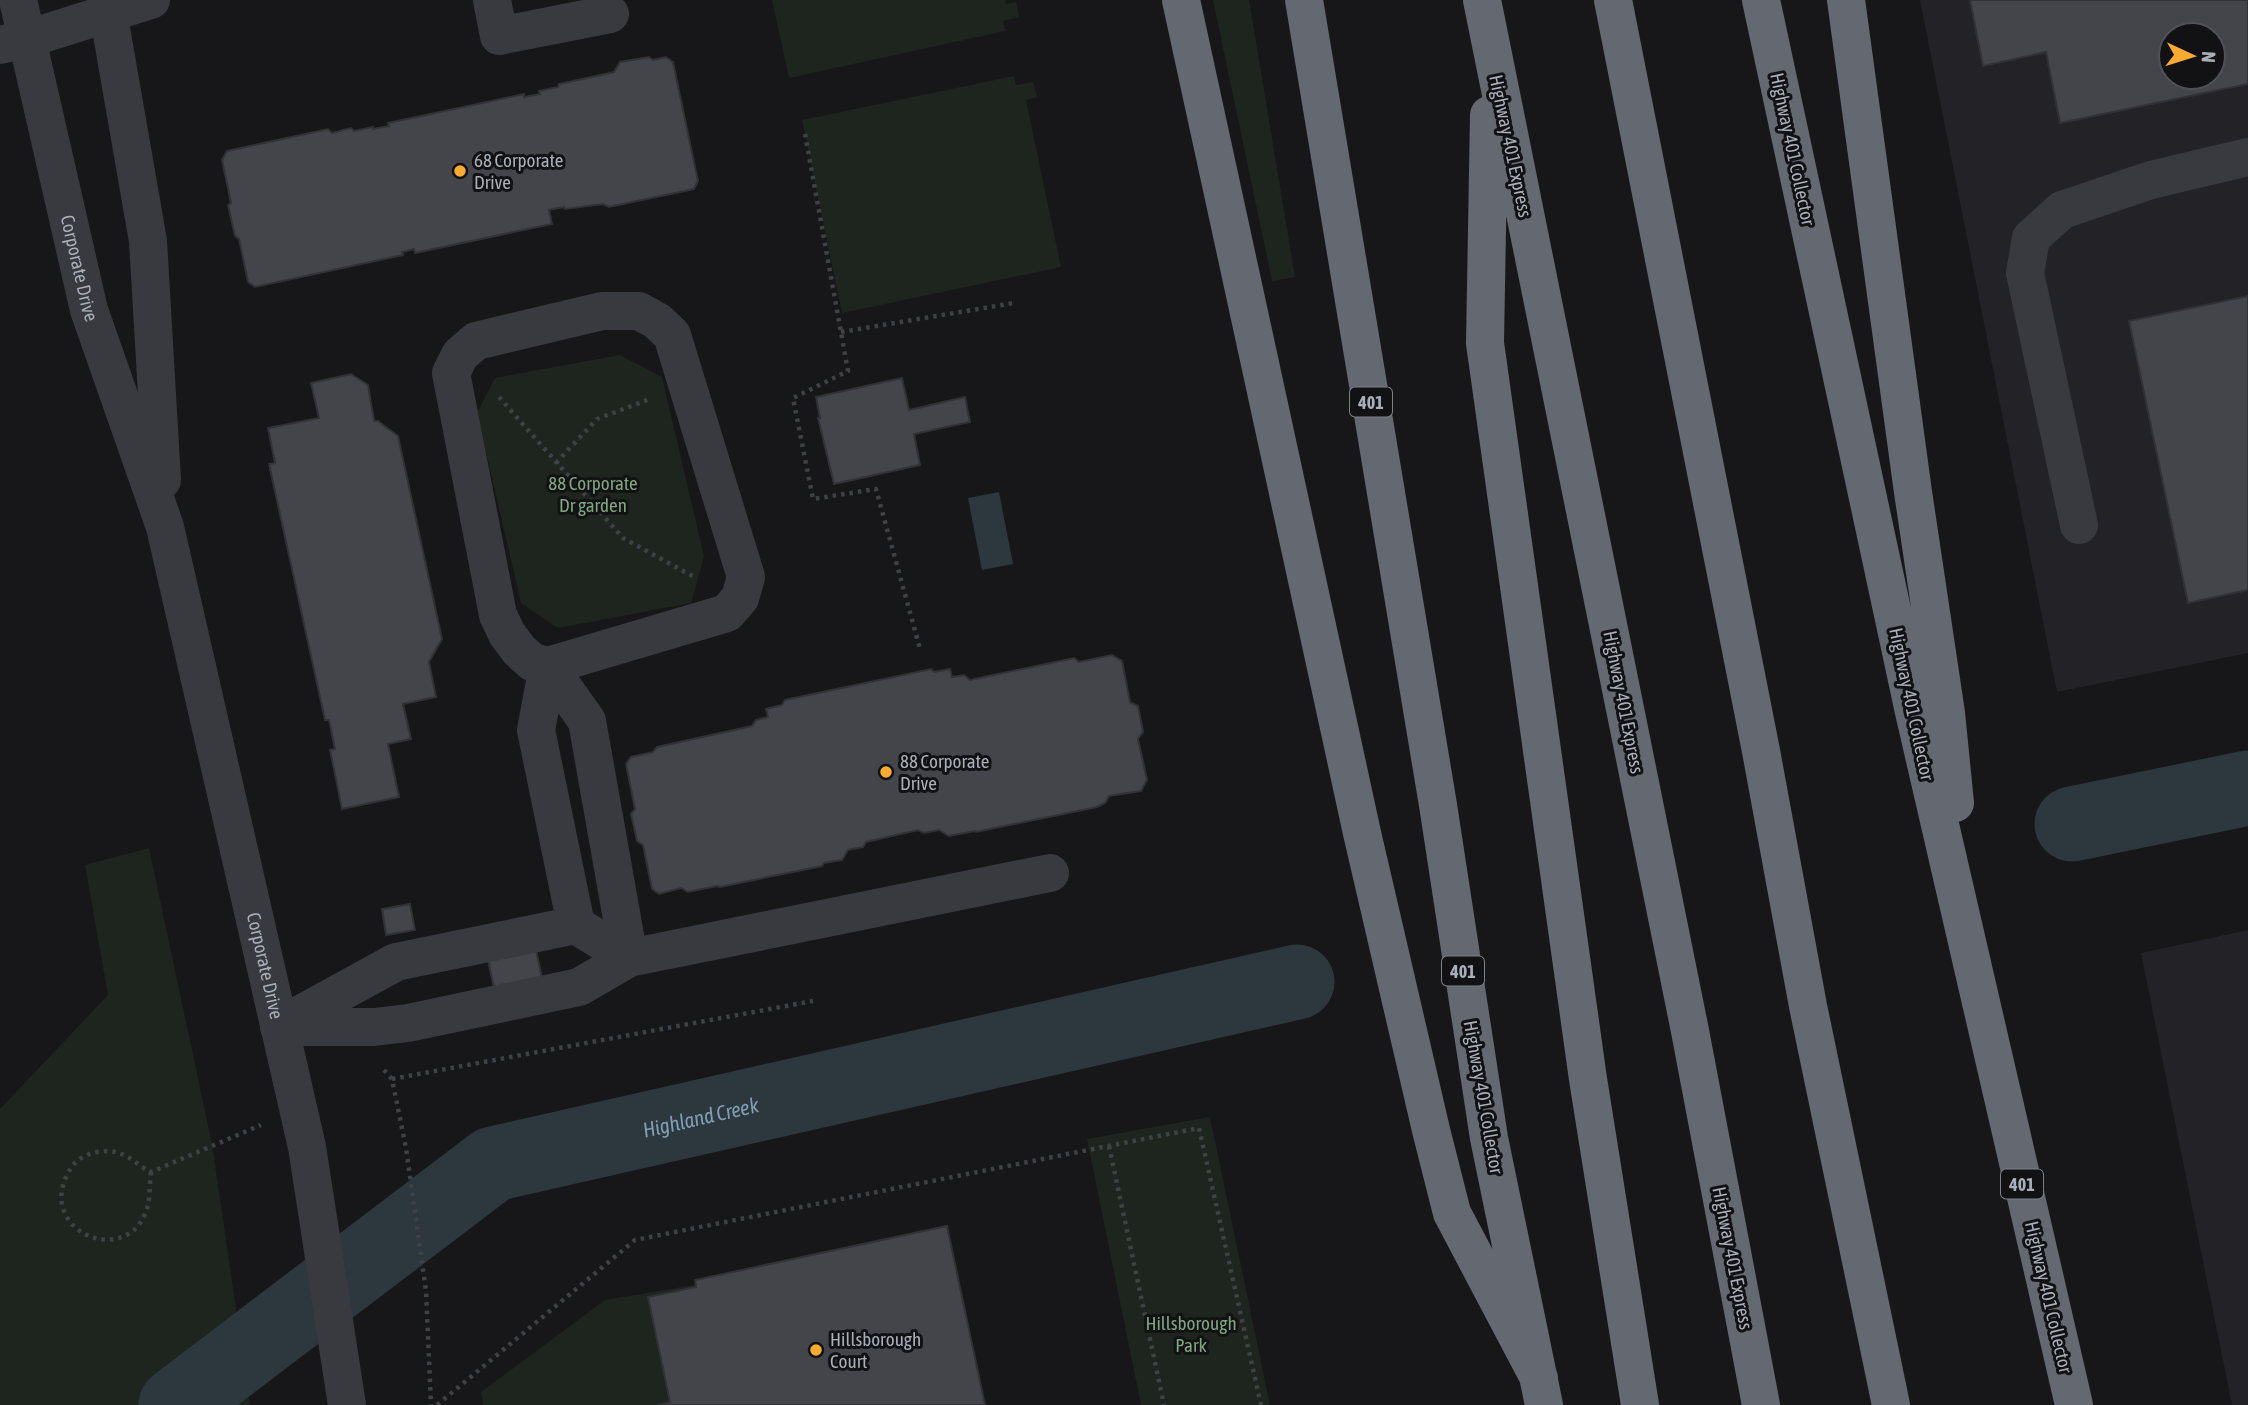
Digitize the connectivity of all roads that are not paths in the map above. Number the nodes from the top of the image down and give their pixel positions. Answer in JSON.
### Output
{"nodes":[{"id":1,"x":18,"y":0,"type":"edge"},
{"id":2,"x":151,"y":0,"type":"edge"},
{"id":3,"x":492,"y":0,"type":"edge"},
{"id":4,"x":1181,"y":0,"type":"edge"},
{"id":5,"x":1304,"y":0,"type":"edge"},
{"id":6,"x":1482,"y":0,"type":"edge"},
{"id":7,"x":1613,"y":0,"type":"edge"},
{"id":8,"x":1761,"y":0,"type":"edge"},
{"id":9,"x":1846,"y":0,"type":"edge"},
{"id":10,"x":108,"y":6,"type":"edge"},
{"id":11,"x":610,"y":14,"type":"dead end"},
{"id":12,"x":14,"y":42,"type":"edge"},
{"id":13,"x":1490,"y":43,"type":"junction"},
{"id":14,"x":2248,"y":157,"type":"edge"},
{"id":15,"x":2080,"y":525,"type":"dead end"},
{"id":16,"x":165,"y":527,"type":"junction"},
{"id":17,"x":548,"y":666,"type":"junction"},
{"id":18,"x":1050,"y":873,"type":"dead end"},
{"id":19,"x":576,"y":925,"type":"junction"},
{"id":20,"x":629,"y":958,"type":"junction"},
{"id":21,"x":1970,"y":962,"type":"junction"},
{"id":22,"x":279,"y":1027,"type":"junction"},
{"id":23,"x":1542,"y":1392,"type":"edge"},
{"id":24,"x":346,"y":1398,"type":"edge"},
{"id":25,"x":1640,"y":1405,"type":"edge"},
{"id":26,"x":1761,"y":1405,"type":"edge"},
{"id":27,"x":1891,"y":1405,"type":"edge"},
{"id":28,"x":2074,"y":1405,"type":"edge"}],
"edges":[{"from":1,"to":12,"type":"street","name":"Corporate Drive"},
{"from":2,"to":10,"type":"street"},
{"from":3,"to":11,"type":"street"},
{"from":4,"to":23,"type":"highway"},
{"from":5,"to":23,"type":"highway","name":"Highway 401 Collector","number":"401"},
{"from":6,"to":13,"type":"highway","name":"Highway 401 Express"},
{"from":7,"to":27,"type":"highway"},
{"from":8,"to":21,"type":"highway","name":"Highway 401 Collector","number":"401"},
{"from":9,"to":21,"type":"highway"},
{"from":10,"to":12,"type":"street"},
{"from":10,"to":16,"type":"street","name":"Corporate Drive"},
{"from":12,"to":16,"type":"street","name":"Corporate Drive"},
{"from":13,"to":25,"type":"highway"},
{"from":13,"to":26,"type":"highway","name":"Highway 401 Express"},
{"from":14,"to":15,"type":"street"},
{"from":16,"to":22,"type":"street","name":"Corporate Drive"},
{"from":17,"to":17,"type":"street"},
{"from":17,"to":19,"type":"street"},
{"from":17,"to":20,"type":"street"},
{"from":18,"to":20,"type":"street"},
{"from":19,"to":20,"type":"street"},
{"from":19,"to":22,"type":"street"},
{"from":20,"to":22,"type":"street"},
{"from":21,"to":28,"type":"highway","name":"Highway 401 Collector","number":"401"},
{"from":22,"to":24,"type":"street","name":"Corporate Drive"}]}
